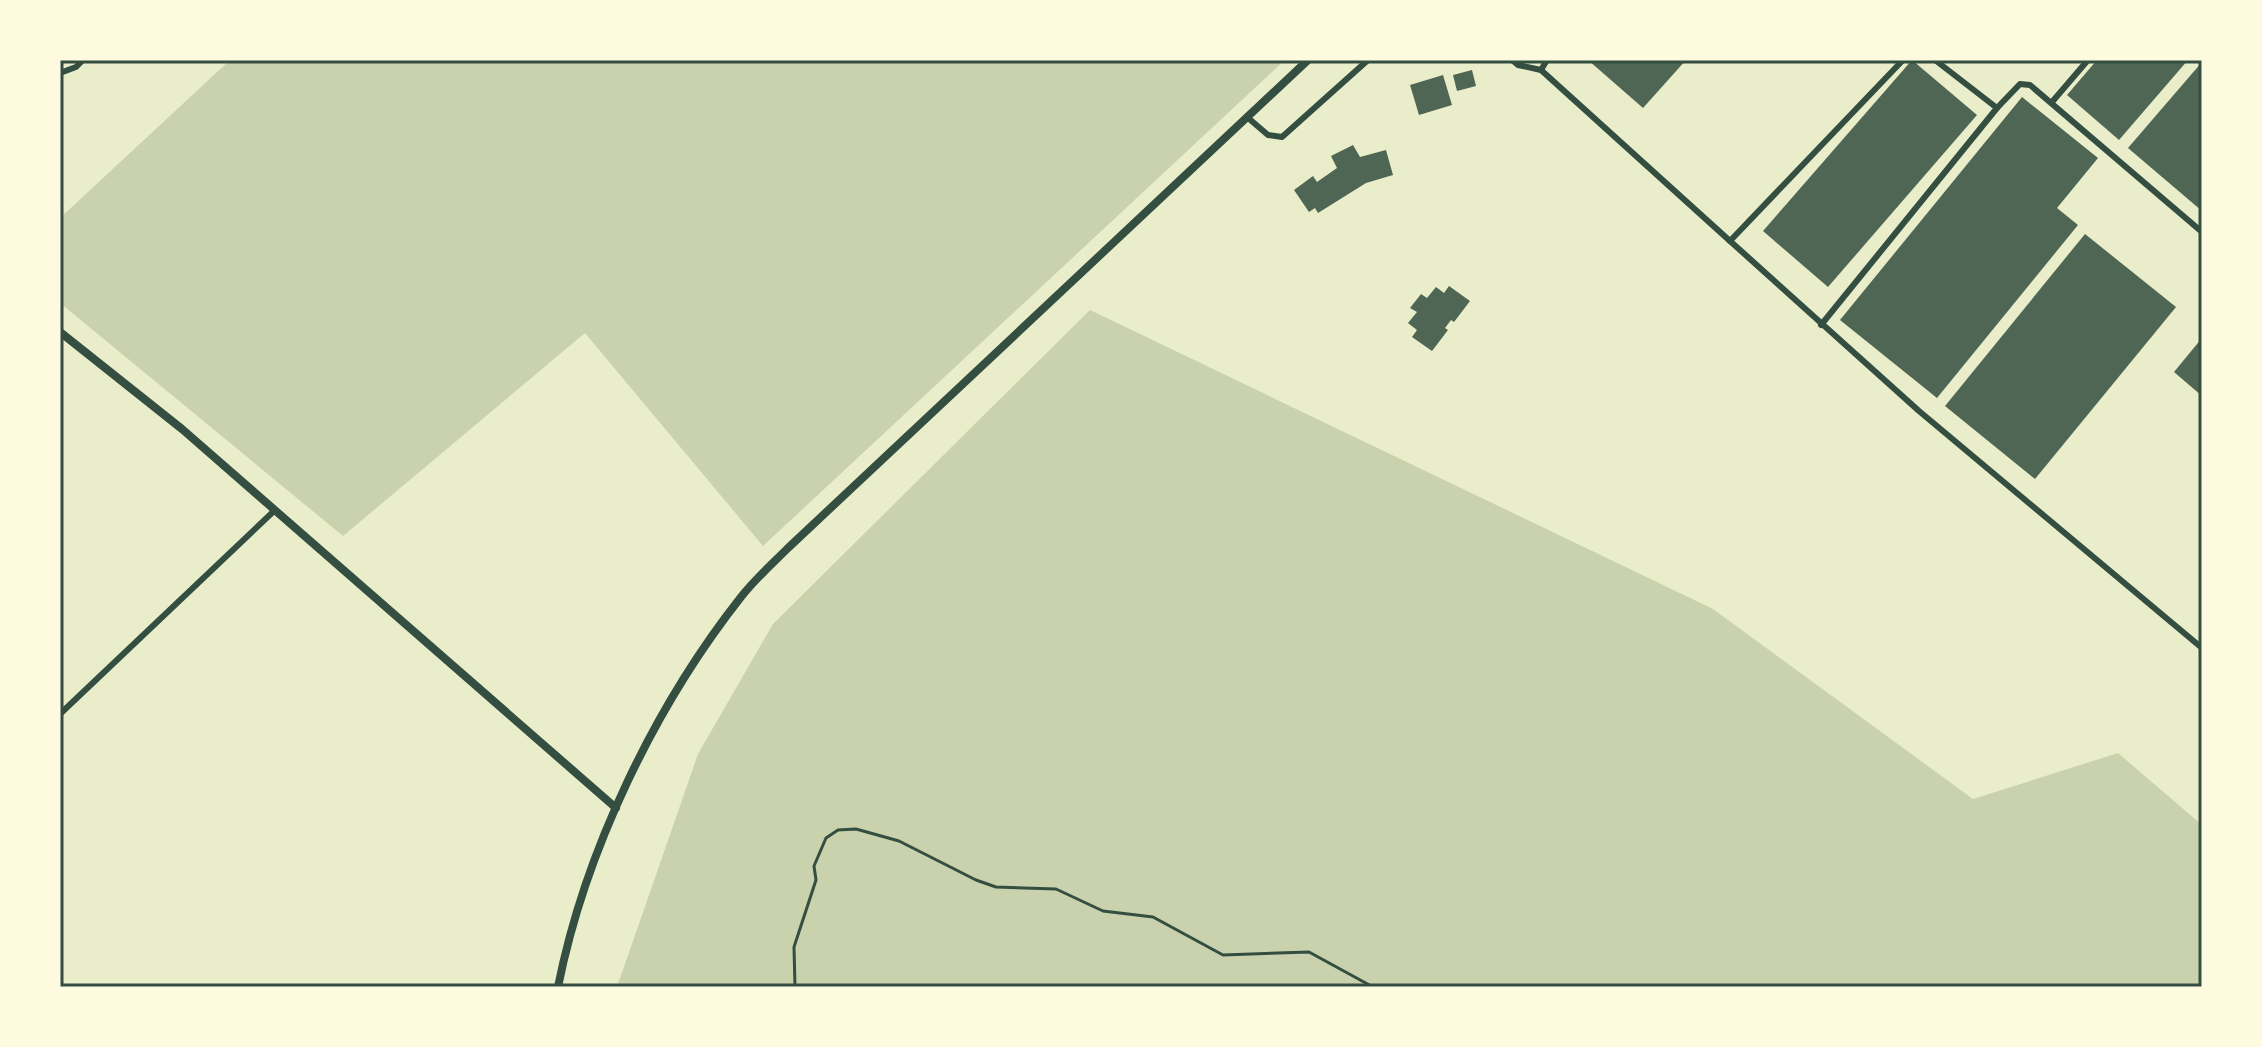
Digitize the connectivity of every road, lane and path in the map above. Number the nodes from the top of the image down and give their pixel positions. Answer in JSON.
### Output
{"nodes":[{"id":1,"x":83,"y":60,"type":"edge"},
{"id":2,"x":1308,"y":60,"type":"edge"},
{"id":3,"x":1368,"y":60,"type":"edge"},
{"id":4,"x":1512,"y":60,"type":"edge"},
{"id":5,"x":1547,"y":60,"type":"edge"},
{"id":6,"x":1903,"y":60,"type":"edge"},
{"id":7,"x":1935,"y":60,"type":"edge"},
{"id":8,"x":2088,"y":60,"type":"edge"},
{"id":9,"x":1541,"y":70,"type":"junction"},
{"id":10,"x":60,"y":73,"type":"edge"},
{"id":11,"x":2052,"y":102,"type":"junction"},
{"id":12,"x":1997,"y":108,"type":"junction"},
{"id":13,"x":1247,"y":117,"type":"junction"},
{"id":14,"x":2202,"y":232,"type":"edge"},
{"id":15,"x":1730,"y":241,"type":"junction"},
{"id":16,"x":1821,"y":325,"type":"junction"},
{"id":17,"x":60,"y":332,"type":"edge"},
{"id":18,"x":275,"y":510,"type":"junction"},
{"id":19,"x":2202,"y":648,"type":"edge"},
{"id":20,"x":60,"y":714,"type":"edge"},
{"id":21,"x":616,"y":808,"type":"junction"},
{"id":22,"x":558,"y":987,"type":"edge"},
{"id":23,"x":795,"y":987,"type":"edge"},
{"id":24,"x":1373,"y":987,"type":"edge"}],
"edges":[{"from":1,"to":10,"type":"lane"},
{"from":2,"to":13,"type":"street"},
{"from":3,"to":13,"type":"lane"},
{"from":4,"to":9,"type":"lane"},
{"from":5,"to":9,"type":"lane"},
{"from":6,"to":15,"type":"lane"},
{"from":7,"to":12,"type":"lane"},
{"from":8,"to":11,"type":"lane"},
{"from":9,"to":15,"type":"lane"},
{"from":11,"to":12,"type":"lane"},
{"from":11,"to":14,"type":"lane"},
{"from":12,"to":16,"type":"lane"},
{"from":13,"to":21,"type":"street"},
{"from":15,"to":16,"type":"lane"},
{"from":16,"to":19,"type":"lane"},
{"from":17,"to":18,"type":"street"},
{"from":18,"to":20,"type":"lane"},
{"from":18,"to":21,"type":"street"},
{"from":21,"to":22,"type":"street"},
{"from":23,"to":24,"type":"path"}]}
